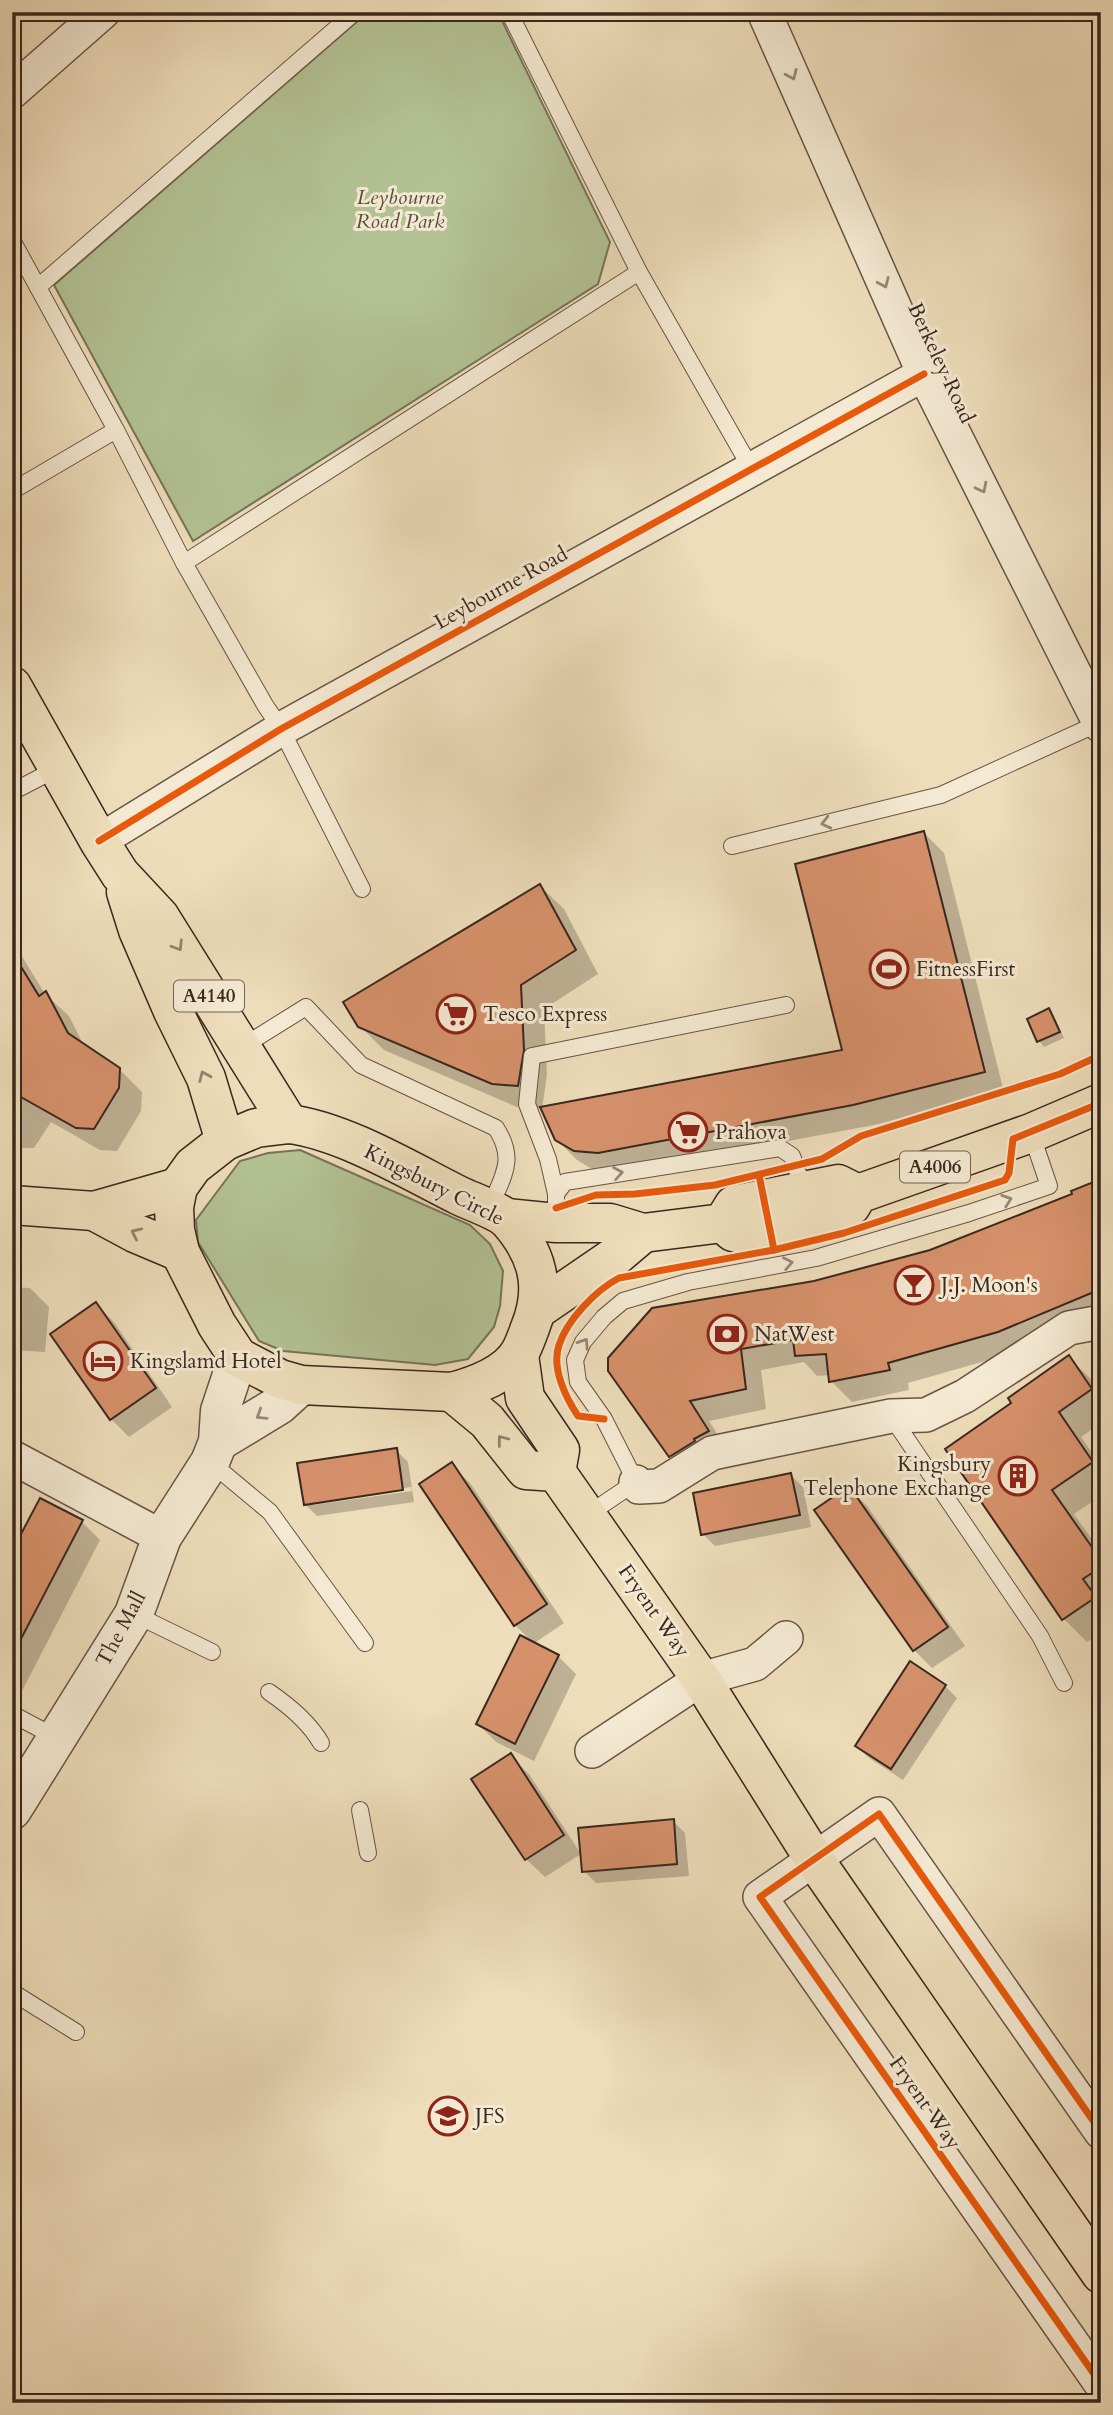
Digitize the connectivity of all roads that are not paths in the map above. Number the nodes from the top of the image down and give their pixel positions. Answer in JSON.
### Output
{"nodes":[{"id":1,"x":103,"y":12,"type":"edge"},
{"id":2,"x":355,"y":12,"type":"edge"},
{"id":3,"x":764,"y":12,"type":"edge"},
{"id":4,"x":514,"y":14,"type":"edge"},
{"id":5,"x":12,"y":92,"type":"edge"},
{"id":6,"x":12,"y":240,"type":"edge"},
{"id":7,"x":639,"y":272,"type":"junction"},
{"id":8,"x":38,"y":287,"type":"junction"},
{"id":9,"x":924,"y":374,"type":"junction"},
{"id":10,"x":116,"y":430,"type":"junction"},
{"id":11,"x":752,"y":470,"type":"junction"},
{"id":12,"x":12,"y":491,"type":"edge"},
{"id":13,"x":184,"y":564,"type":"junction"},
{"id":14,"x":12,"y":686,"type":"edge"},
{"id":15,"x":1100,"y":724,"type":"edge"},
{"id":16,"x":281,"y":729,"type":"junction"},
{"id":17,"x":58,"y":768,"type":"junction"},
{"id":18,"x":12,"y":792,"type":"edge"},
{"id":19,"x":99,"y":841,"type":"junction"},
{"id":20,"x":732,"y":846,"type":"dead end"},
{"id":21,"x":120,"y":874,"type":"junction"},
{"id":22,"x":362,"y":888,"type":"dead end"},
{"id":23,"x":786,"y":1004,"type":"dead end"},
{"id":24,"x":240,"y":1048,"type":"junction"},
{"id":25,"x":1101,"y":1103,"type":"edge"},
{"id":26,"x":289,"y":1124,"type":"junction"},
{"id":27,"x":1031,"y":1133,"type":"junction"},
{"id":28,"x":225,"y":1141,"type":"junction"},
{"id":29,"x":178,"y":1187,"type":"junction"},
{"id":30,"x":804,"y":1191,"type":"junction"},
{"id":31,"x":858,"y":1194,"type":"junction"},
{"id":32,"x":12,"y":1205,"type":"edge"},
{"id":33,"x":556,"y":1209,"type":"junction"},
{"id":34,"x":94,"y":1211,"type":"junction"},
{"id":35,"x":498,"y":1214,"type":"junction"},
{"id":36,"x":723,"y":1223,"type":"junction"},
{"id":37,"x":643,"y":1233,"type":"junction"},
{"id":38,"x":180,"y":1252,"type":"junction"},
{"id":39,"x":538,"y":1309,"type":"junction"},
{"id":40,"x":1101,"y":1322,"type":"edge"},
{"id":41,"x":519,"y":1355,"type":"junction"},
{"id":42,"x":238,"y":1357,"type":"junction"},
{"id":43,"x":301,"y":1385,"type":"junction"},
{"id":44,"x":453,"y":1392,"type":"junction"},
{"id":45,"x":891,"y":1416,"type":"junction"},
{"id":46,"x":214,"y":1452,"type":"junction"},
{"id":47,"x":12,"y":1457,"type":"edge"},
{"id":48,"x":556,"y":1472,"type":"junction"},
{"id":49,"x":636,"y":1482,"type":"junction"},
{"id":50,"x":587,"y":1516,"type":"junction"},
{"id":51,"x":162,"y":1537,"type":"junction"},
{"id":52,"x":134,"y":1614,"type":"junction"},
{"id":53,"x":786,"y":1638,"type":"dead end"},
{"id":54,"x":365,"y":1643,"type":"dead end"},
{"id":55,"x":212,"y":1652,"type":"dead end"},
{"id":56,"x":701,"y":1679,"type":"junction"},
{"id":57,"x":1065,"y":1683,"type":"dead end"},
{"id":58,"x":269,"y":1692,"type":"dead end"},
{"id":59,"x":12,"y":1714,"type":"edge"},
{"id":60,"x":57,"y":1738,"type":"junction"},
{"id":61,"x":321,"y":1743,"type":"dead end"},
{"id":62,"x":592,"y":1751,"type":"dead end"},
{"id":63,"x":12,"y":1810,"type":"edge"},
{"id":64,"x":360,"y":1810,"type":"dead end"},
{"id":65,"x":368,"y":1853,"type":"dead end"},
{"id":66,"x":814,"y":1859,"type":"junction"},
{"id":67,"x":12,"y":1992,"type":"edge"},
{"id":68,"x":76,"y":2032,"type":"dead end"},
{"id":69,"x":1101,"y":2132,"type":"edge"},
{"id":70,"x":1101,"y":2274,"type":"edge"},
{"id":71,"x":1101,"y":2384,"type":"edge"}],
"edges":[{"from":1,"to":5,"type":"street"},
{"from":2,"to":8,"type":"lane"},
{"from":3,"to":9,"type":"street","name":"Berkeley Road","one_way":true},
{"from":4,"to":7,"type":"lane"},
{"from":6,"to":8,"type":"lane"},
{"from":7,"to":11,"type":"lane"},
{"from":7,"to":13,"type":"lane"},
{"from":8,"to":10,"type":"lane"},
{"from":9,"to":11,"type":"street","name":"Leybourne Road"},
{"from":9,"to":15,"type":"street","name":"Berkeley Road","one_way":true},
{"from":10,"to":12,"type":"lane"},
{"from":10,"to":13,"type":"lane"},
{"from":11,"to":16,"type":"street","name":"Leybourne Road"},
{"from":13,"to":16,"type":"lane"},
{"from":14,"to":17,"type":"main road","number":"A4140"},
{"from":15,"to":20,"type":"lane","one_way":true},
{"from":16,"to":19,"type":"street","name":"Leybourne Road"},
{"from":16,"to":22,"type":"lane"},
{"from":17,"to":18,"type":"lane"},
{"from":17,"to":19,"type":"main road","number":"A4140"},
{"from":19,"to":21,"type":"main road","number":"A4140"},
{"from":21,"to":24,"type":"main road","number":"A4140","one_way":true},
{"from":28,"to":21,"type":"main road","number":"A4140","one_way":true},
{"from":23,"to":33,"type":"lane"},
{"from":24,"to":26,"type":"main road","number":"A4140"},
{"from":24,"to":35,"type":"lane"},
{"from":25,"to":27,"type":"main road","number":"A4006"},
{"from":26,"to":28,"type":"main road","name":"Kingsbury Circle"},
{"from":26,"to":35,"type":"main road","name":"Kingsbury Circle"},
{"from":27,"to":31,"type":"main road","number":"A4006"},
{"from":49,"to":27,"type":"lane","one_way":true},
{"from":28,"to":29,"type":"main road","name":"Kingsbury Circle"},
{"from":29,"to":34,"type":"main road"},
{"from":29,"to":38,"type":"main road"},
{"from":30,"to":31,"type":"main road"},
{"from":33,"to":30,"type":"lane","one_way":true},
{"from":30,"to":36,"type":"main road"},
{"from":31,"to":36,"type":"main road","number":"A4006"},
{"from":32,"to":34,"type":"main road"},
{"from":33,"to":35,"type":"main road","number":"A4006"},
{"from":33,"to":37,"type":"main road","number":"A4006"},
{"from":38,"to":34,"type":"main road","one_way":true},
{"from":35,"to":39,"type":"main road","name":"Kingsbury Circle"},
{"from":36,"to":37,"type":"main road","number":"A4006"},
{"from":37,"to":39,"type":"main road"},
{"from":38,"to":42,"type":"main road"},
{"from":39,"to":41,"type":"main road","name":"Kingsbury Circle"},
{"from":40,"to":45,"type":"street"},
{"from":41,"to":44,"type":"main road"},
{"from":41,"to":48,"type":"main road"},
{"from":42,"to":43,"type":"main road"},
{"from":42,"to":46,"type":"street","name":"The Mall"},
{"from":43,"to":44,"type":"main road"},
{"from":43,"to":46,"type":"street","name":"The Mall","one_way":true},
{"from":48,"to":44,"type":"main road","one_way":true},
{"from":45,"to":49,"type":"street"},
{"from":45,"to":57,"type":"lane"},
{"from":46,"to":51,"type":"street","name":"The Mall"},
{"from":46,"to":54,"type":"lane"},
{"from":47,"to":51,"type":"street"},
{"from":48,"to":50,"type":"main road","name":"Fryent Way"},
{"from":49,"to":50,"type":"lane"},
{"from":50,"to":56,"type":"main road","name":"Fryent Way"},
{"from":51,"to":52,"type":"street","name":"The Mall"},
{"from":52,"to":55,"type":"lane"},
{"from":52,"to":60,"type":"street","name":"The Mall"},
{"from":53,"to":56,"type":"street"},
{"from":56,"to":62,"type":"street"},
{"from":56,"to":66,"type":"main road","name":"Fryent Way"},
{"from":58,"to":61,"type":"lane"},
{"from":59,"to":60,"type":"lane"},
{"from":60,"to":63,"type":"street","name":"The Mall"},
{"from":64,"to":65,"type":"lane"},
{"from":66,"to":69,"type":"street"},
{"from":66,"to":70,"type":"main road","name":"Fryent Way"},
{"from":66,"to":71,"type":"street","name":"Fryent Way"},
{"from":67,"to":68,"type":"lane"}]}
